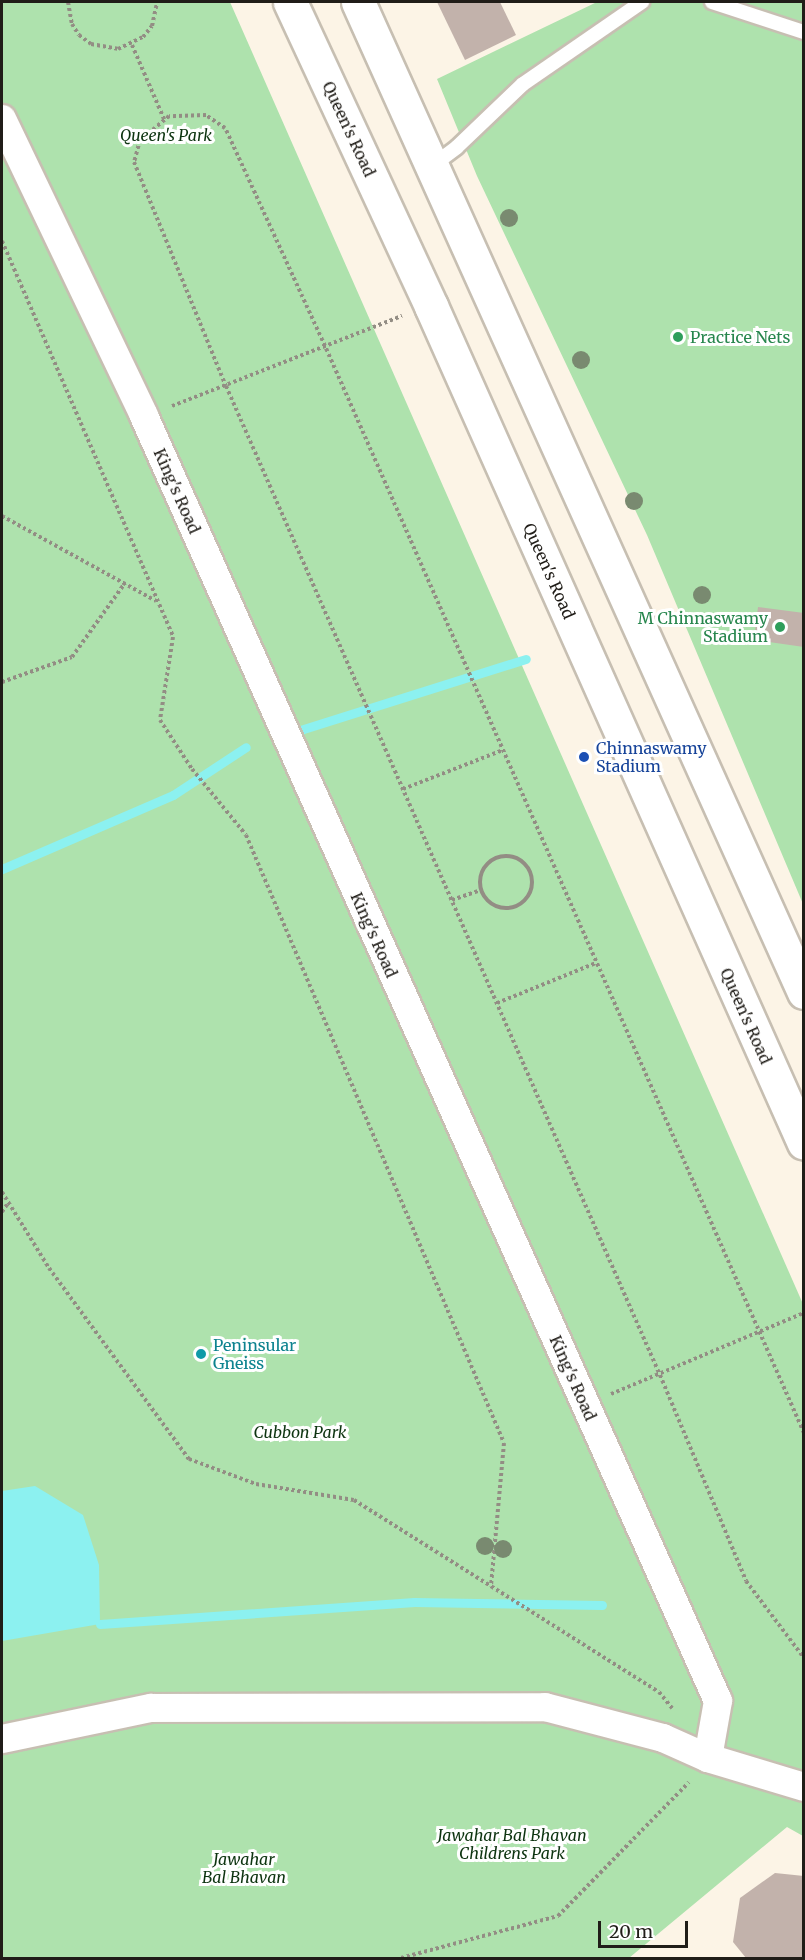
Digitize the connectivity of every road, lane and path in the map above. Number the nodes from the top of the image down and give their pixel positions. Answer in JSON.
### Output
{"nodes":[{"id":1,"x":68,"y":2,"type":"edge"},
{"id":2,"x":157,"y":2,"type":"edge"},
{"id":3,"x":290,"y":2,"type":"edge"},
{"id":4,"x":358,"y":2,"type":"edge"},
{"id":5,"x":642,"y":2,"type":"edge"},
{"id":6,"x":712,"y":2,"type":"edge"},
{"id":7,"x":804,"y":32,"type":"edge"},
{"id":8,"x":132,"y":45,"type":"junction"},
{"id":9,"x":2,"y":118,"type":"edge"},
{"id":10,"x":164,"y":120,"type":"junction"},
{"id":11,"x":432,"y":166,"type":"junction"},
{"id":12,"x":2,"y":241,"type":"edge"},
{"id":13,"x":431,"y":306,"type":"junction"},
{"id":14,"x":325,"y":346,"type":"junction"},
{"id":15,"x":226,"y":386,"type":"junction"},
{"id":16,"x":144,"y":416,"type":"junction"},
{"id":17,"x":2,"y":516,"type":"edge"},
{"id":18,"x":125,"y":583,"type":"junction"},
{"id":19,"x":156,"y":602,"type":"junction"},
{"id":20,"x":2,"y":682,"type":"edge"},
{"id":21,"x":503,"y":750,"type":"junction"},
{"id":22,"x":403,"y":789,"type":"junction"},
{"id":23,"x":481,"y":890,"type":"junction"},
{"id":24,"x":452,"y":900,"type":"junction"},
{"id":25,"x":596,"y":963,"type":"junction"},
{"id":26,"x":804,"y":992,"type":"edge"},
{"id":27,"x":496,"y":1003,"type":"junction"},
{"id":28,"x":804,"y":1143,"type":"edge"},
{"id":29,"x":2,"y":1192,"type":"edge"},
{"id":30,"x":8,"y":1203,"type":"junction"},
{"id":31,"x":2,"y":1212,"type":"edge"},
{"id":32,"x":804,"y":1312,"type":"edge"},
{"id":33,"x":759,"y":1332,"type":"junction"},
{"id":34,"x":660,"y":1375,"type":"junction"},
{"id":35,"x":585,"y":1404,"type":"junction"},
{"id":36,"x":804,"y":1433,"type":"edge"},
{"id":37,"x":491,"y":1586,"type":"junction"},
{"id":38,"x":804,"y":1658,"type":"edge"},
{"id":39,"x":677,"y":1715,"type":"dead end"},
{"id":40,"x":2,"y":1739,"type":"edge"},
{"id":41,"x":708,"y":1758,"type":"junction"},
{"id":42,"x":804,"y":1787,"type":"edge"},
{"id":43,"x":401,"y":1959,"type":"edge"}],
"edges":[{"from":1,"to":8,"type":"path"},
{"from":2,"to":8,"type":"path"},
{"from":3,"to":13,"type":"main road","name":"Queen's Road"},
{"from":4,"to":11,"type":"main road"},
{"from":5,"to":11,"type":"lane"},
{"from":6,"to":7,"type":"lane"},
{"from":8,"to":10,"type":"path"},
{"from":9,"to":16,"type":"street","name":"King's Road"},
{"from":10,"to":14,"type":"path"},
{"from":10,"to":15,"type":"path"},
{"from":11,"to":26,"type":"main road"},
{"from":12,"to":19,"type":"path"},
{"from":13,"to":14,"type":"path"},
{"from":13,"to":28,"type":"main road","name":"Queen's Road"},
{"from":14,"to":15,"type":"path"},
{"from":14,"to":21,"type":"path"},
{"from":15,"to":16,"type":"path"},
{"from":15,"to":22,"type":"path"},
{"from":16,"to":35,"type":"street","name":"King's Road"},
{"from":17,"to":18,"type":"path"},
{"from":18,"to":19,"type":"path"},
{"from":18,"to":20,"type":"path"},
{"from":19,"to":37,"type":"path"},
{"from":21,"to":22,"type":"path"},
{"from":21,"to":25,"type":"path"},
{"from":22,"to":24,"type":"path"},
{"from":23,"to":23,"type":"path"},
{"from":23,"to":24,"type":"path"},
{"from":24,"to":27,"type":"path"},
{"from":25,"to":27,"type":"path"},
{"from":25,"to":33,"type":"path"},
{"from":27,"to":34,"type":"path"},
{"from":29,"to":30,"type":"path"},
{"from":30,"to":31,"type":"path"},
{"from":30,"to":37,"type":"path"},
{"from":32,"to":33,"type":"path"},
{"from":33,"to":34,"type":"path"},
{"from":33,"to":36,"type":"path"},
{"from":34,"to":35,"type":"path"},
{"from":34,"to":38,"type":"path"},
{"from":35,"to":41,"type":"street","name":"King's Road"},
{"from":37,"to":39,"type":"path"},
{"from":40,"to":41,"type":"street"},
{"from":41,"to":42,"type":"street"},
{"from":41,"to":43,"type":"path"}]}
